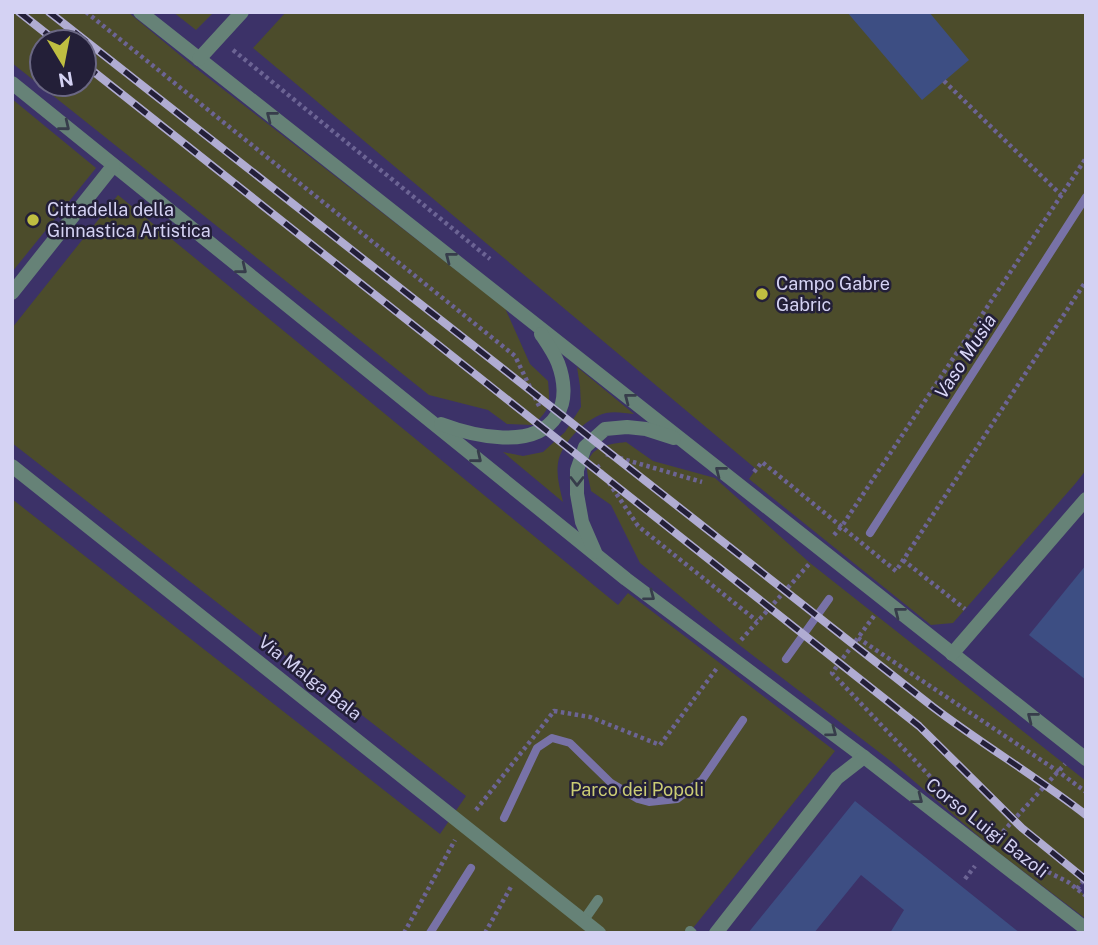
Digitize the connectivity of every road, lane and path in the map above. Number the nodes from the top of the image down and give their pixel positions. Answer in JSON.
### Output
{"nodes":[{"id":1,"x":86,"y":12,"type":"edge"},
{"id":2,"x":140,"y":12,"type":"edge"},
{"id":3,"x":242,"y":12,"type":"edge"},
{"id":4,"x":230,"y":48,"type":"dead end"},
{"id":5,"x":199,"y":59,"type":"junction"},
{"id":6,"x":944,"y":81,"type":"dead end"},
{"id":7,"x":12,"y":83,"type":"edge"},
{"id":8,"x":1086,"y":158,"type":"edge"},
{"id":9,"x":113,"y":166,"type":"junction"},
{"id":10,"x":1061,"y":195,"type":"junction"},
{"id":11,"x":497,"y":265,"type":"dead end"},
{"id":12,"x":1086,"y":281,"type":"edge"},
{"id":13,"x":12,"y":293,"type":"edge"},
{"id":14,"x":536,"y":325,"type":"junction"},
{"id":15,"x":429,"y":420,"type":"junction"},
{"id":16,"x":552,"y":423,"type":"junction"},
{"id":17,"x":682,"y":441,"type":"junction"},
{"id":18,"x":585,"y":447,"type":"junction"},
{"id":19,"x":12,"y":466,"type":"edge"},
{"id":20,"x":752,"y":474,"type":"dead end"},
{"id":21,"x":1084,"y":505,"type":"edge"},
{"id":22,"x":842,"y":526,"type":"junction"},
{"id":23,"x":821,"y":550,"type":"junction"},
{"id":24,"x":596,"y":554,"type":"junction"},
{"id":25,"x":903,"y":560,"type":"junction"},
{"id":26,"x":965,"y":609,"type":"dead end"},
{"id":27,"x":876,"y":615,"type":"dead end"},
{"id":28,"x":757,"y":621,"type":"junction"},
{"id":29,"x":858,"y":638,"type":"junction"},
{"id":30,"x":952,"y":654,"type":"junction"},
{"id":31,"x":728,"y":655,"type":"junction"},
{"id":32,"x":1081,"y":755,"type":"edge"},
{"id":33,"x":864,"y":757,"type":"junction"},
{"id":34,"x":1059,"y":772,"type":"junction"},
{"id":35,"x":1086,"y":792,"type":"edge"},
{"id":36,"x":945,"y":793,"type":"dead end"},
{"id":37,"x":464,"y":824,"type":"junction"},
{"id":38,"x":986,"y":851,"type":"junction"},
{"id":39,"x":521,"y":869,"type":"junction"},
{"id":40,"x":1086,"y":877,"type":"edge"},
{"id":41,"x":965,"y":879,"type":"dead end"},
{"id":42,"x":1077,"y":889,"type":"dead end"},
{"id":43,"x":598,"y":900,"type":"dead end"},
{"id":44,"x":584,"y":920,"type":"junction"},
{"id":45,"x":1086,"y":929,"type":"edge"},
{"id":46,"x":404,"y":933,"type":"edge"},
{"id":47,"x":485,"y":933,"type":"edge"},
{"id":48,"x":599,"y":933,"type":"edge"},
{"id":49,"x":716,"y":933,"type":"edge"}],
"edges":[{"from":1,"to":16,"type":"path"},
{"from":2,"to":5,"type":"street"},
{"from":3,"to":5,"type":"street"},
{"from":4,"to":11,"type":"path"},
{"from":14,"to":5,"type":"street","one_way":true},
{"from":6,"to":10,"type":"path"},
{"from":7,"to":9,"type":"street","name":"Corso Luigi Bazoli","one_way":true},
{"from":8,"to":10,"type":"path"},
{"from":9,"to":13,"type":"street"},
{"from":9,"to":15,"type":"street","name":"Corso Luigi Bazoli","one_way":true},
{"from":10,"to":22,"type":"path"},
{"from":12,"to":25,"type":"path"},
{"from":14,"to":16,"type":"street"},
{"from":17,"to":14,"type":"street","one_way":true},
{"from":15,"to":16,"type":"street"},
{"from":15,"to":24,"type":"street","name":"Corso Luigi Bazoli","one_way":true},
{"from":17,"to":18,"type":"street"},
{"from":23,"to":17,"type":"street","one_way":true},
{"from":18,"to":24,"type":"street","one_way":true},
{"from":18,"to":28,"type":"path"},
{"from":19,"to":37,"type":"street","name":"Via Malga Bala"},
{"from":20,"to":22,"type":"path"},
{"from":21,"to":30,"type":"street"},
{"from":22,"to":23,"type":"path"},
{"from":22,"to":25,"type":"path"},
{"from":23,"to":28,"type":"path"},
{"from":30,"to":23,"type":"street","one_way":true},
{"from":24,"to":31,"type":"street","name":"Corso Luigi Bazoli","one_way":true},
{"from":25,"to":26,"type":"path"},
{"from":27,"to":29,"type":"path"},
{"from":28,"to":31,"type":"path"},
{"from":29,"to":34,"type":"path"},
{"from":29,"to":36,"type":"path"},
{"from":32,"to":30,"type":"street","one_way":true},
{"from":31,"to":33,"type":"street","name":"Corso Luigi Bazoli","one_way":true},
{"from":31,"to":37,"type":"path"},
{"from":32,"to":34,"type":"path"},
{"from":33,"to":38,"type":"street","name":"Corso Luigi Bazoli","one_way":true},
{"from":33,"to":49,"type":"street"},
{"from":34,"to":35,"type":"path"},
{"from":34,"to":38,"type":"path"},
{"from":37,"to":39,"type":"street","name":"Via Malga Bala"},
{"from":37,"to":46,"type":"path"},
{"from":38,"to":41,"type":"path"},
{"from":38,"to":45,"type":"street","name":"Corso Luigi Bazoli"},
{"from":39,"to":44,"type":"street","name":"Via Malga Bala"},
{"from":39,"to":47,"type":"path"},
{"from":40,"to":42,"type":"path"},
{"from":43,"to":44,"type":"lane"},
{"from":44,"to":48,"type":"street","name":"Via Malga Bala"}]}
